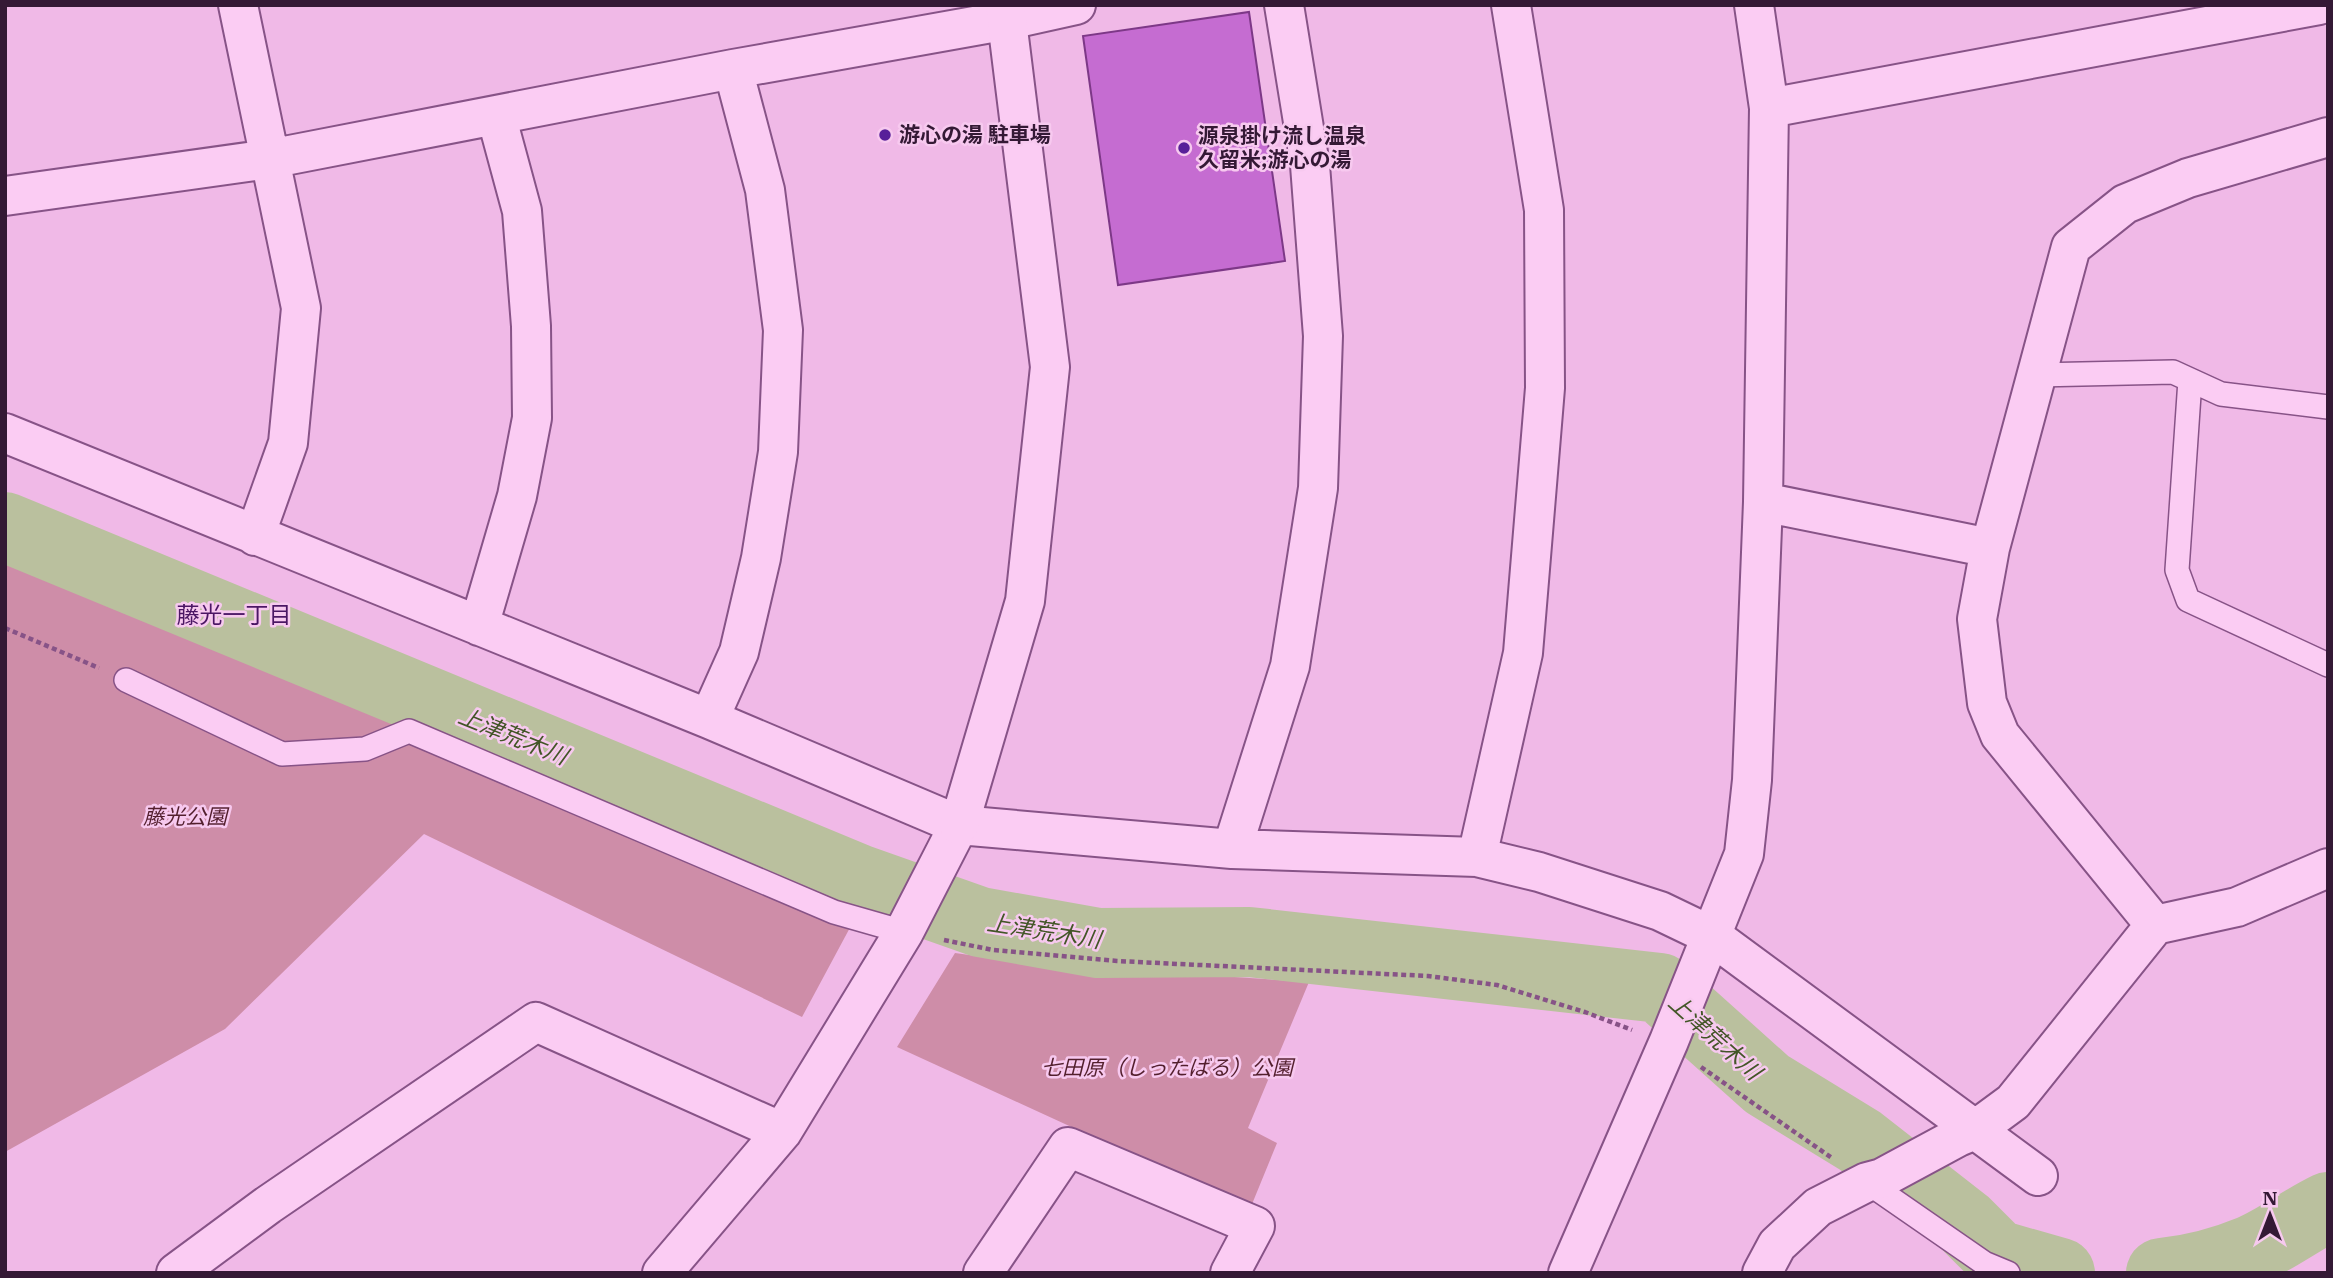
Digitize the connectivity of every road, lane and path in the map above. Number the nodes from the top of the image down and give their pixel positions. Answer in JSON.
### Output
{"nodes":[{"id":1,"x":238,"y":5,"type":"edge"},
{"id":2,"x":1076,"y":5,"type":"edge"},
{"id":3,"x":1284,"y":5,"type":"edge"},
{"id":4,"x":1511,"y":5,"type":"edge"},
{"id":5,"x":1754,"y":5,"type":"edge"},
{"id":6,"x":2319,"y":5,"type":"edge"},
{"id":7,"x":1006,"y":13,"type":"edge"},
{"id":8,"x":733,"y":69,"type":"junction"},
{"id":9,"x":1769,"y":108,"type":"junction"},
{"id":10,"x":496,"y":115,"type":"junction"},
{"id":11,"x":2328,"y":137,"type":"edge"},
{"id":12,"x":269,"y":159,"type":"junction"},
{"id":13,"x":5,"y":196,"type":"edge"},
{"id":14,"x":2036,"y":374,"type":"junction"},
{"id":15,"x":2190,"y":380,"type":"junction"},
{"id":16,"x":2328,"y":407,"type":"edge"},
{"id":17,"x":5,"y":433,"type":"edge"},
{"id":18,"x":1763,"y":502,"type":"junction"},
{"id":19,"x":255,"y":536,"type":"junction"},
{"id":20,"x":1990,"y":548,"type":"junction"},
{"id":21,"x":479,"y":626,"type":"junction"},
{"id":22,"x":5,"y":628,"type":"edge"},
{"id":23,"x":2328,"y":665,"type":"edge"},
{"id":24,"x":126,"y":680,"type":"joint"},
{"id":25,"x":709,"y":719,"type":"junction"},
{"id":26,"x":958,"y":825,"type":"junction"},
{"id":27,"x":1232,"y":849,"type":"junction"},
{"id":28,"x":1477,"y":857,"type":"junction"},
{"id":29,"x":2328,"y":868,"type":"edge"},
{"id":30,"x":2155,"y":925,"type":"junction"},
{"id":31,"x":904,"y":932,"type":"junction"},
{"id":32,"x":1706,"y":951,"type":"junction"},
{"id":33,"x":1656,"y":1037,"type":"junction"},
{"id":34,"x":1700,"y":1067,"type":"dead end"},
{"id":35,"x":782,"y":1132,"type":"junction"},
{"id":36,"x":1966,"y":1133,"type":"junction"},
{"id":37,"x":2038,"y":1177,"type":"dead end"},
{"id":38,"x":1875,"y":1180,"type":"junction"},
{"id":39,"x":176,"y":1273,"type":"edge"},
{"id":40,"x":662,"y":1273,"type":"edge"},
{"id":41,"x":983,"y":1273,"type":"edge"},
{"id":42,"x":1230,"y":1273,"type":"edge"},
{"id":43,"x":1569,"y":1273,"type":"edge"},
{"id":44,"x":1762,"y":1273,"type":"edge"},
{"id":45,"x":2008,"y":1273,"type":"edge"}],
"edges":[{"from":1,"to":12,"type":"street"},
{"from":2,"to":7,"type":"street"},
{"from":3,"to":27,"type":"street"},
{"from":4,"to":28,"type":"street"},
{"from":5,"to":9,"type":"street"},
{"from":6,"to":9,"type":"street"},
{"from":7,"to":8,"type":"street"},
{"from":7,"to":26,"type":"street"},
{"from":8,"to":10,"type":"street"},
{"from":8,"to":25,"type":"street"},
{"from":9,"to":18,"type":"street"},
{"from":10,"to":12,"type":"street"},
{"from":10,"to":21,"type":"street"},
{"from":11,"to":14,"type":"street"},
{"from":12,"to":13,"type":"street"},
{"from":12,"to":19,"type":"street"},
{"from":14,"to":15,"type":"lane"},
{"from":14,"to":20,"type":"street"},
{"from":15,"to":16,"type":"lane"},
{"from":15,"to":23,"type":"lane"},
{"from":17,"to":19,"type":"street"},
{"from":18,"to":20,"type":"street"},
{"from":18,"to":32,"type":"street"},
{"from":19,"to":21,"type":"street"},
{"from":20,"to":30,"type":"street"},
{"from":21,"to":25,"type":"street"},
{"from":22,"to":24,"type":"path"},
{"from":24,"to":31,"type":"lane"},
{"from":25,"to":26,"type":"street"},
{"from":26,"to":27,"type":"street"},
{"from":26,"to":31,"type":"street"},
{"from":27,"to":28,"type":"street"},
{"from":28,"to":32,"type":"street"},
{"from":29,"to":30,"type":"street"},
{"from":30,"to":36,"type":"street"},
{"from":31,"to":33,"type":"path"},
{"from":31,"to":35,"type":"street"},
{"from":32,"to":33,"type":"street"},
{"from":32,"to":36,"type":"street"},
{"from":33,"to":43,"type":"street"},
{"from":34,"to":38,"type":"path"},
{"from":35,"to":39,"type":"street"},
{"from":35,"to":40,"type":"street"},
{"from":36,"to":37,"type":"street"},
{"from":36,"to":38,"type":"street"},
{"from":38,"to":44,"type":"street"},
{"from":38,"to":45,"type":"lane"},
{"from":41,"to":42,"type":"street"}]}
